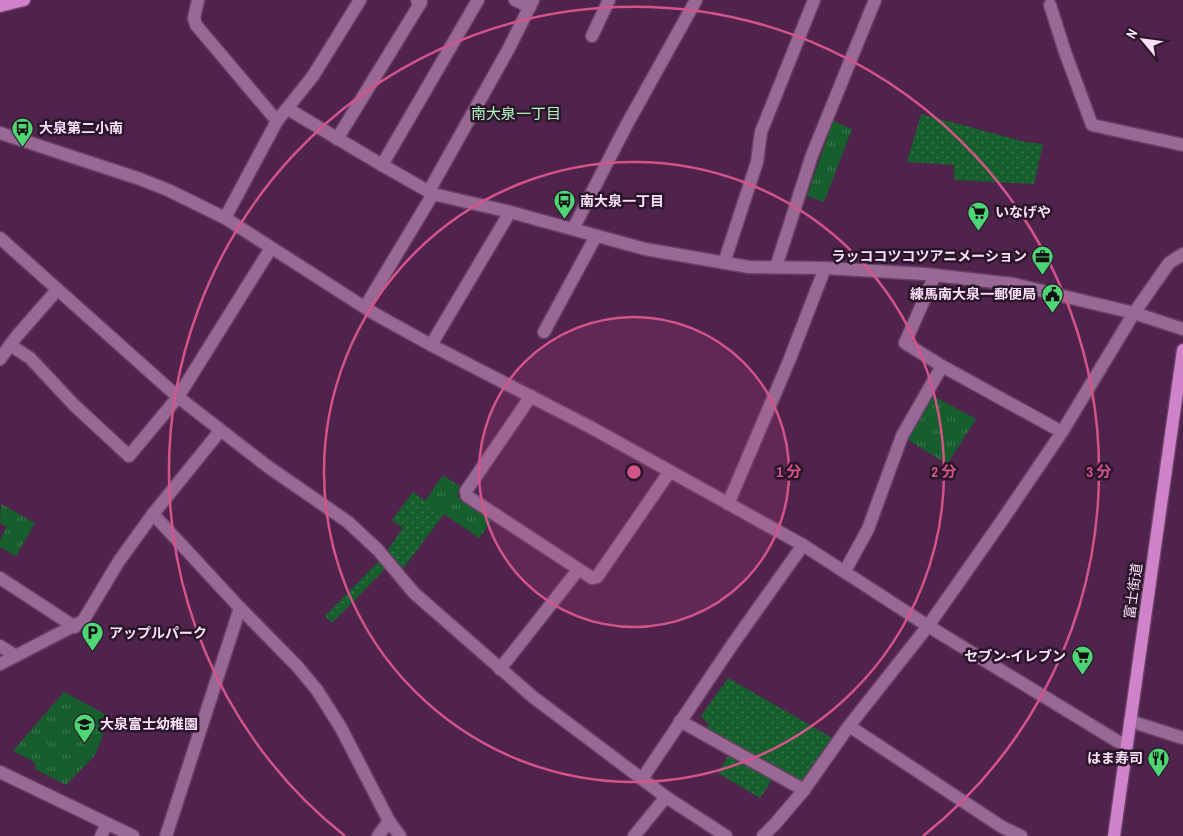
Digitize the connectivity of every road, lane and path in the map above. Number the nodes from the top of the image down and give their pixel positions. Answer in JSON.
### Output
{"nodes":[{"id":1,"x":24,"y":0,"type":"edge"},
{"id":2,"x":198,"y":0,"type":"edge"},
{"id":3,"x":360,"y":0,"type":"edge"},
{"id":4,"x":417,"y":0,"type":"edge"},
{"id":5,"x":478,"y":0,"type":"edge"},
{"id":6,"x":514,"y":0,"type":"edge"},
{"id":7,"x":609,"y":0,"type":"edge"},
{"id":8,"x":696,"y":0,"type":"edge"},
{"id":9,"x":814,"y":0,"type":"edge"},
{"id":10,"x":875,"y":0,"type":"edge"},
{"id":11,"x":531,"y":4,"type":"edge"},
{"id":12,"x":1050,"y":5,"type":"dead end"},
{"id":13,"x":0,"y":6,"type":"edge"},
{"id":14,"x":592,"y":36,"type":"dead end"},
{"id":15,"x":288,"y":109,"type":"junction"},
{"id":16,"x":277,"y":121,"type":"junction"},
{"id":17,"x":0,"y":133,"type":"edge"},
{"id":18,"x":337,"y":139,"type":"junction"},
{"id":19,"x":1183,"y":145,"type":"edge"},
{"id":20,"x":382,"y":165,"type":"junction"},
{"id":21,"x":431,"y":192,"type":"junction"},
{"id":22,"x":510,"y":212,"type":"junction"},
{"id":23,"x":225,"y":218,"type":"junction"},
{"id":24,"x":573,"y":229,"type":"junction"},
{"id":25,"x":596,"y":236,"type":"junction"},
{"id":26,"x":0,"y":238,"type":"edge"},
{"id":27,"x":271,"y":248,"type":"junction"},
{"id":28,"x":1183,"y":254,"type":"edge"},
{"id":29,"x":724,"y":263,"type":"junction"},
{"id":30,"x":776,"y":267,"type":"junction"},
{"id":31,"x":825,"y":268,"type":"junction"},
{"id":32,"x":935,"y":275,"type":"junction"},
{"id":33,"x":57,"y":290,"type":"junction"},
{"id":34,"x":365,"y":307,"type":"junction"},
{"id":35,"x":1134,"y":313,"type":"junction"},
{"id":36,"x":1183,"y":330,"type":"edge"},
{"id":37,"x":544,"y":332,"type":"dead end"},
{"id":38,"x":10,"y":345,"type":"junction"},
{"id":39,"x":431,"y":346,"type":"junction"},
{"id":40,"x":1183,"y":350,"type":"edge"},
{"id":41,"x":0,"y":359,"type":"edge"},
{"id":42,"x":942,"y":366,"type":"junction"},
{"id":43,"x":531,"y":396,"type":"junction"},
{"id":44,"x":178,"y":397,"type":"junction"},
{"id":45,"x":220,"y":431,"type":"junction"},
{"id":46,"x":1062,"y":432,"type":"junction"},
{"id":47,"x":670,"y":471,"type":"junction"},
{"id":48,"x":728,"y":504,"type":"junction"},
{"id":49,"x":153,"y":514,"type":"junction"},
{"id":50,"x":803,"y":545,"type":"junction"},
{"id":51,"x":578,"y":570,"type":"junction"},
{"id":52,"x":845,"y":571,"type":"junction"},
{"id":53,"x":0,"y":578,"type":"edge"},
{"id":54,"x":240,"y":608,"type":"junction"},
{"id":55,"x":928,"y":626,"type":"junction"},
{"id":56,"x":75,"y":627,"type":"junction"},
{"id":57,"x":0,"y":646,"type":"edge"},
{"id":58,"x":16,"y":656,"type":"junction"},
{"id":59,"x":0,"y":664,"type":"edge"},
{"id":60,"x":500,"y":670,"type":"junction"},
{"id":61,"x":680,"y":721,"type":"junction"},
{"id":62,"x":1130,"y":721,"type":"junction"},
{"id":63,"x":849,"y":726,"type":"junction"},
{"id":64,"x":1183,"y":738,"type":"edge"},
{"id":65,"x":1126,"y":745,"type":"junction"},
{"id":66,"x":0,"y":772,"type":"edge"},
{"id":67,"x":642,"y":778,"type":"junction"},
{"id":68,"x":804,"y":790,"type":"junction"},
{"id":69,"x":666,"y":797,"type":"junction"},
{"id":70,"x":389,"y":821,"type":"junction"},
{"id":71,"x":107,"y":824,"type":"junction"},
{"id":72,"x":101,"y":836,"type":"edge"},
{"id":73,"x":133,"y":836,"type":"edge"},
{"id":74,"x":166,"y":836,"type":"edge"},
{"id":75,"x":378,"y":836,"type":"edge"},
{"id":76,"x":400,"y":836,"type":"edge"},
{"id":77,"x":634,"y":836,"type":"edge"},
{"id":78,"x":726,"y":836,"type":"edge"},
{"id":79,"x":763,"y":836,"type":"edge"},
{"id":80,"x":1021,"y":836,"type":"edge"},
{"id":81,"x":1114,"y":836,"type":"edge"}],
"edges":[{"from":1,"to":13,"type":"main road"},
{"from":2,"to":16,"type":"street"},
{"from":3,"to":15,"type":"street"},
{"from":4,"to":18,"type":"street"},
{"from":5,"to":20,"type":"street"},
{"from":6,"to":11,"type":"street"},
{"from":7,"to":14,"type":"street"},
{"from":8,"to":24,"type":"street"},
{"from":9,"to":29,"type":"street"},
{"from":10,"to":30,"type":"street"},
{"from":11,"to":21,"type":"street"},
{"from":12,"to":19,"type":"street"},
{"from":15,"to":16,"type":"street"},
{"from":15,"to":18,"type":"street"},
{"from":16,"to":23,"type":"street"},
{"from":17,"to":23,"type":"street"},
{"from":18,"to":20,"type":"street"},
{"from":20,"to":21,"type":"street"},
{"from":21,"to":22,"type":"street"},
{"from":21,"to":34,"type":"street"},
{"from":22,"to":24,"type":"street"},
{"from":22,"to":39,"type":"street"},
{"from":23,"to":27,"type":"street"},
{"from":24,"to":25,"type":"street"},
{"from":25,"to":29,"type":"street"},
{"from":25,"to":37,"type":"street"},
{"from":26,"to":33,"type":"street"},
{"from":27,"to":34,"type":"street"},
{"from":27,"to":44,"type":"street"},
{"from":28,"to":35,"type":"street"},
{"from":29,"to":30,"type":"street"},
{"from":30,"to":31,"type":"street"},
{"from":31,"to":32,"type":"street"},
{"from":31,"to":48,"type":"street"},
{"from":32,"to":35,"type":"street"},
{"from":32,"to":42,"type":"street"},
{"from":33,"to":38,"type":"street"},
{"from":33,"to":44,"type":"street"},
{"from":34,"to":39,"type":"street"},
{"from":35,"to":36,"type":"street"},
{"from":35,"to":46,"type":"street"},
{"from":38,"to":41,"type":"street"},
{"from":38,"to":44,"type":"street"},
{"from":39,"to":43,"type":"street"},
{"from":40,"to":62,"type":"main road","name":"富士街道"},
{"from":42,"to":46,"type":"street"},
{"from":42,"to":52,"type":"street"},
{"from":43,"to":47,"type":"street"},
{"from":43,"to":51,"type":"street"},
{"from":44,"to":45,"type":"street"},
{"from":45,"to":49,"type":"street"},
{"from":45,"to":60,"type":"street"},
{"from":46,"to":55,"type":"street"},
{"from":47,"to":48,"type":"street"},
{"from":47,"to":51,"type":"street"},
{"from":48,"to":50,"type":"street"},
{"from":49,"to":54,"type":"street"},
{"from":49,"to":56,"type":"street"},
{"from":50,"to":52,"type":"street"},
{"from":50,"to":61,"type":"street"},
{"from":51,"to":60,"type":"street"},
{"from":52,"to":55,"type":"street"},
{"from":53,"to":56,"type":"street"},
{"from":54,"to":70,"type":"street"},
{"from":54,"to":74,"type":"street"},
{"from":55,"to":63,"type":"street"},
{"from":55,"to":65,"type":"street"},
{"from":56,"to":58,"type":"street"},
{"from":57,"to":58,"type":"street"},
{"from":58,"to":59,"type":"street"},
{"from":60,"to":67,"type":"street"},
{"from":61,"to":67,"type":"street"},
{"from":61,"to":68,"type":"street"},
{"from":62,"to":64,"type":"street"},
{"from":62,"to":65,"type":"main road","name":"富士街道"},
{"from":63,"to":68,"type":"street"},
{"from":63,"to":80,"type":"street"},
{"from":65,"to":81,"type":"main road","name":"富士街道"},
{"from":66,"to":71,"type":"street"},
{"from":67,"to":69,"type":"street"},
{"from":68,"to":79,"type":"street"},
{"from":69,"to":77,"type":"street"},
{"from":69,"to":78,"type":"street"},
{"from":70,"to":75,"type":"street"},
{"from":70,"to":76,"type":"street"},
{"from":71,"to":72,"type":"street"},
{"from":71,"to":73,"type":"street"}]}
